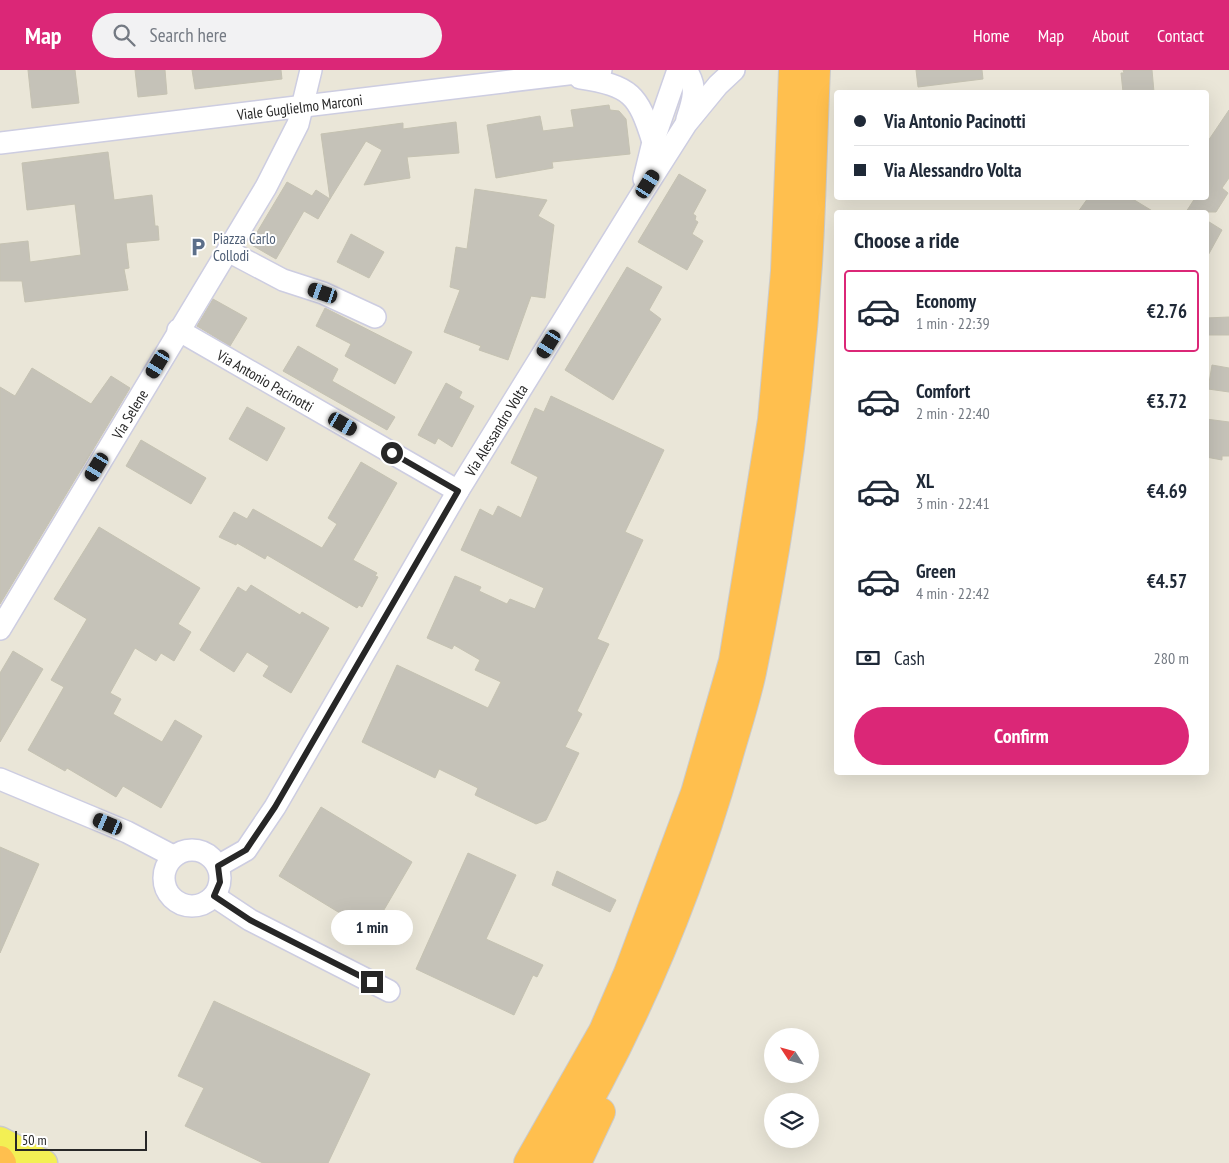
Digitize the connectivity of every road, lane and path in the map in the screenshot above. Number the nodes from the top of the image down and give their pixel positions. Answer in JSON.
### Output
{"nodes":[{"id":1,"x":311,"y":70,"type":"edge"},
{"id":2,"x":601,"y":70,"type":"edge"},
{"id":3,"x":678,"y":70,"type":"edge"},
{"id":4,"x":686,"y":70,"type":"edge"},
{"id":5,"x":734,"y":70,"type":"edge"},
{"id":6,"x":793,"y":70,"type":"edge"},
{"id":7,"x":816,"y":70,"type":"edge"},
{"id":8,"x":557,"y":75,"type":"junction"},
{"id":9,"x":303,"y":106,"type":"junction"},
{"id":10,"x":686,"y":124,"type":"junction"},
{"id":11,"x":653,"y":142,"type":"junction"},
{"id":12,"x":0,"y":143,"type":"edge"},
{"id":13,"x":639,"y":198,"type":"junction"},
{"id":14,"x":228,"y":251,"type":"junction"},
{"id":15,"x":796,"y":268,"type":"junction"},
{"id":16,"x":375,"y":318,"type":"dead end"},
{"id":17,"x":178,"y":330,"type":"junction"},
{"id":18,"x":458,"y":491,"type":"junction"},
{"id":19,"x":0,"y":629,"type":"edge"},
{"id":20,"x":0,"y":779,"type":"edge"},
{"id":21,"x":173,"y":856,"type":"junction"},
{"id":22,"x":218,"y":866,"type":"junction"},
{"id":23,"x":214,"y":896,"type":"junction"},
{"id":24,"x":681,"y":900,"type":"junction"},
{"id":25,"x":389,"y":991,"type":"dead end"},
{"id":26,"x":0,"y":1140,"type":"edge"},
{"id":27,"x":44,"y":1163,"type":"edge"},
{"id":28,"x":528,"y":1163,"type":"edge"},
{"id":29,"x":553,"y":1163,"type":"edge"},
{"id":30,"x":577,"y":1163,"type":"edge"}],
"edges":[{"from":1,"to":9,"type":"street","name":"Via Selene"},
{"from":2,"to":8,"type":"street","name":"Viale Guglielmo Marconi"},
{"from":3,"to":11,"type":"street"},
{"from":4,"to":10,"type":"street"},
{"from":5,"to":10,"type":"street","name":"Via Alessandro Volta"},
{"from":6,"to":15,"type":"highway"},
{"from":7,"to":15,"type":"highway"},
{"from":8,"to":9,"type":"street","name":"Viale Guglielmo Marconi"},
{"from":8,"to":11,"type":"street"},
{"from":9,"to":12,"type":"street","name":"Viale Guglielmo Marconi"},
{"from":9,"to":14,"type":"street","name":"Via Selene"},
{"from":10,"to":13,"type":"street","name":"Via Alessandro Volta"},
{"from":11,"to":13,"type":"street"},
{"from":13,"to":18,"type":"street","name":"Via Alessandro Volta"},
{"from":14,"to":16,"type":"street"},
{"from":14,"to":17,"type":"street","name":"Via Selene"},
{"from":15,"to":24,"type":"highway"},
{"from":15,"to":28,"type":"highway"},
{"from":17,"to":18,"type":"street","name":"Via Antonio Pacinotti"},
{"from":17,"to":19,"type":"street","name":"Via Selene"},
{"from":18,"to":22,"type":"street","name":"Via Alessandro Volta"},
{"from":20,"to":21,"type":"street"},
{"from":21,"to":22,"type":"street"},
{"from":21,"to":23,"type":"street"},
{"from":22,"to":23,"type":"street"},
{"from":23,"to":25,"type":"street"},
{"from":24,"to":29,"type":"highway"},
{"from":24,"to":30,"type":"highway"},
{"from":26,"to":27,"type":"main road"}]}
